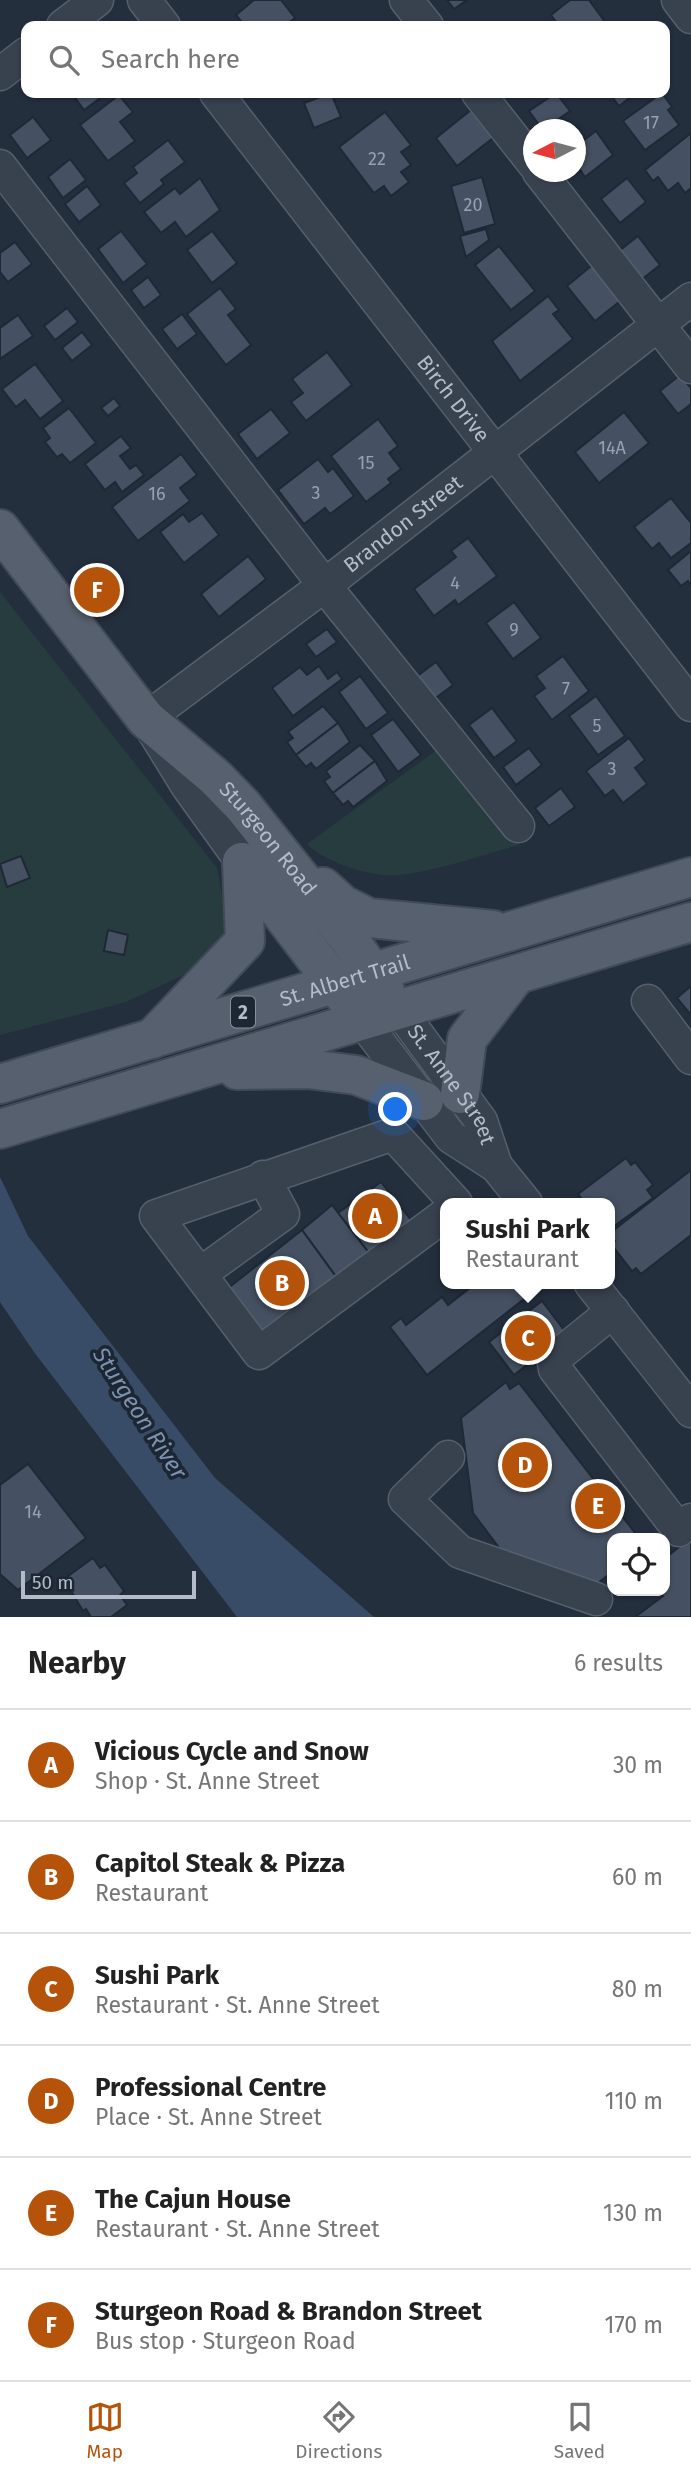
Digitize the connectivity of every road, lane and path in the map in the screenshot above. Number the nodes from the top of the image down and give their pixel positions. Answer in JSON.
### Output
{"nodes":[{"id":1,"x":97,"y":0,"type":"edge"},
{"id":2,"x":144,"y":0,"type":"edge"},
{"id":3,"x":406,"y":0,"type":"edge"},
{"id":4,"x":678,"y":0,"type":"edge"},
{"id":5,"x":691,"y":17,"type":"edge"},
{"id":6,"x":70,"y":21,"type":"edge"},
{"id":7,"x":160,"y":21,"type":"edge"},
{"id":8,"x":422,"y":21,"type":"edge"},
{"id":9,"x":21,"y":58,"type":"edge"},
{"id":10,"x":0,"y":74,"type":"edge"},
{"id":11,"x":220,"y":98,"type":"edge"},
{"id":12,"x":482,"y":98,"type":"edge"},
{"id":13,"x":523,"y":150,"type":"edge"},
{"id":14,"x":0,"y":166,"type":"edge"},
{"id":15,"x":547,"y":182,"type":"edge"},
{"id":16,"x":691,"y":299,"type":"edge"},
{"id":17,"x":658,"y":324,"type":"junction"},
{"id":18,"x":691,"y":368,"type":"edge"},
{"id":19,"x":495,"y":453,"type":"junction"},
{"id":20,"x":0,"y":529,"type":"edge"},
{"id":21,"x":325,"y":585,"type":"junction"},
{"id":22,"x":691,"y":705,"type":"edge"},
{"id":23,"x":146,"y":719,"type":"junction"},
{"id":24,"x":518,"y":826,"type":"dead end"},
{"id":25,"x":277,"y":847,"type":"junction"},
{"id":26,"x":242,"y":862,"type":"junction"},
{"id":27,"x":691,"y":877,"type":"edge"},
{"id":28,"x":691,"y":922,"type":"edge"},
{"id":29,"x":509,"y":931,"type":"junction"},
{"id":30,"x":372,"y":973,"type":"junction"},
{"id":31,"x":516,"y":975,"type":"junction"},
{"id":32,"x":334,"y":984,"type":"junction"},
{"id":33,"x":648,"y":1002,"type":"dead end"},
{"id":34,"x":398,"y":1008,"type":"junction"},
{"id":35,"x":361,"y":1018,"type":"junction"},
{"id":36,"x":152,"y":1039,"type":"junction"},
{"id":37,"x":691,"y":1058,"type":"edge"},
{"id":38,"x":197,"y":1070,"type":"junction"},
{"id":39,"x":10,"y":1081,"type":"edge"},
{"id":40,"x":442,"y":1097,"type":"junction"},
{"id":41,"x":16,"y":1124,"type":"edge"},
{"id":42,"x":263,"y":1177,"type":"junction"},
{"id":43,"x":451,"y":1198,"type":"edge"},
{"id":44,"x":522,"y":1198,"type":"edge"},
{"id":45,"x":440,"y":1218,"type":"edge"},
{"id":46,"x":200,"y":1274,"type":"junction"},
{"id":47,"x":595,"y":1289,"type":"edge"},
{"id":48,"x":612,"y":1311,"type":"junction"},
{"id":49,"x":691,"y":1411,"type":"edge"},
{"id":50,"x":448,"y":1457,"type":"dead end"},
{"id":51,"x":678,"y":1531,"type":"edge"},
{"id":52,"x":594,"y":1600,"type":"edge"}],
"edges":[{"from":1,"to":6,"type":"street"},
{"from":2,"to":7,"type":"street"},
{"from":3,"to":8,"type":"street"},
{"from":4,"to":5,"type":"street"},
{"from":9,"to":10,"type":"street"},
{"from":11,"to":19,"type":"street","name":"Birch Drive"},
{"from":12,"to":13,"type":"street"},
{"from":14,"to":21,"type":"street"},
{"from":15,"to":17,"type":"street"},
{"from":16,"to":17,"type":"street","name":"Brandon Street"},
{"from":17,"to":18,"type":"street"},
{"from":17,"to":19,"type":"street","name":"Brandon Street"},
{"from":19,"to":21,"type":"street","name":"Brandon Street"},
{"from":19,"to":22,"type":"street","name":"Birch Drive"},
{"from":20,"to":23,"type":"main road","name":"Sturgeon Road"},
{"from":21,"to":23,"type":"street","name":"Brandon Street"},
{"from":21,"to":24,"type":"street"},
{"from":23,"to":25,"type":"main road","name":"Sturgeon Road"},
{"from":23,"to":26,"type":"street","name":"Sturgeon Road"},
{"from":25,"to":29,"type":"main road"},
{"from":25,"to":30,"type":"main road","name":"Sturgeon Road"},
{"from":26,"to":32,"type":"main road","name":"Sturgeon Road"},
{"from":26,"to":36,"type":"main road"},
{"from":27,"to":29,"type":"main road","name":"St. Albert Trail","number":"2"},
{"from":28,"to":31,"type":"main road","name":"St. Albert Trail","number":"2"},
{"from":29,"to":30,"type":"main road","name":"St. Albert Trail","number":"2"},
{"from":30,"to":32,"type":"main road","name":"St. Albert Trail","number":"2"},
{"from":30,"to":34,"type":"main road","name":"Sturgeon Road"},
{"from":31,"to":34,"type":"main road","name":"St. Albert Trail","number":"2"},
{"from":31,"to":40,"type":"main road"},
{"from":32,"to":35,"type":"main road","name":"Sturgeon Road"},
{"from":32,"to":36,"type":"main road","name":"St. Albert Trail","number":"2"},
{"from":33,"to":37,"type":"street"},
{"from":34,"to":35,"type":"main road","name":"St. Albert Trail","number":"2"},
{"from":34,"to":40,"type":"street","name":"St. Anne Street"},
{"from":35,"to":38,"type":"main road","name":"St. Albert Trail","number":"2"},
{"from":35,"to":40,"type":"street","name":"St. Anne Street"},
{"from":36,"to":39,"type":"main road","name":"St. Albert Trail","number":"2"},
{"from":38,"to":40,"type":"main road"},
{"from":38,"to":41,"type":"main road","name":"St. Albert Trail","number":"2"},
{"from":40,"to":44,"type":"street","name":"St. Anne Street"},
{"from":42,"to":43,"type":"street"},
{"from":42,"to":46,"type":"street"},
{"from":42,"to":46,"type":"street"},
{"from":45,"to":46,"type":"street"},
{"from":47,"to":48,"type":"street"},
{"from":48,"to":49,"type":"street"},
{"from":48,"to":51,"type":"street"},
{"from":50,"to":52,"type":"street"}]}
